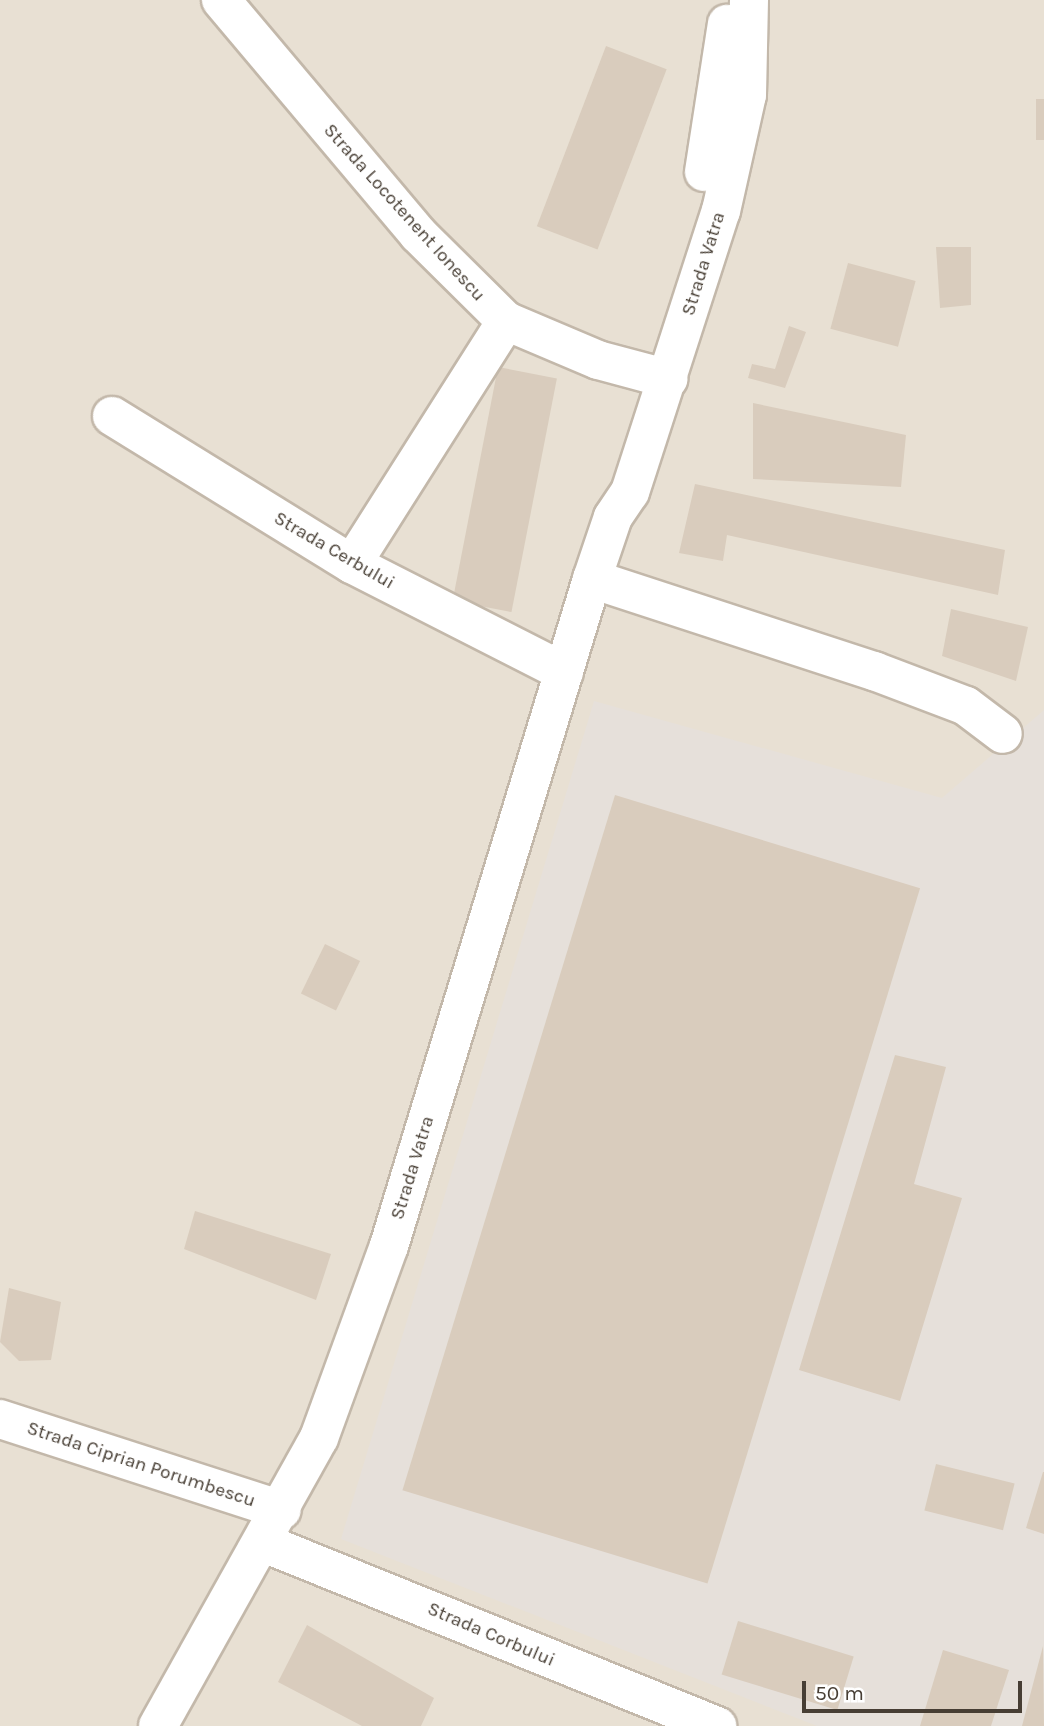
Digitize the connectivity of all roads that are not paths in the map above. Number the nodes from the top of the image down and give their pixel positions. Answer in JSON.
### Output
{"nodes":[{"id":1,"x":221,"y":0,"type":"edge"},
{"id":2,"x":724,"y":0,"type":"edge"},
{"id":3,"x":748,"y":0,"type":"edge"},
{"id":4,"x":733,"y":93,"type":"junction"},
{"id":5,"x":506,"y":321,"type":"junction"},
{"id":6,"x":657,"y":375,"type":"junction"},
{"id":7,"x":112,"y":416,"type":"dead end"},
{"id":8,"x":352,"y":564,"type":"junction"},
{"id":9,"x":592,"y":579,"type":"junction"},
{"id":10,"x":564,"y":672,"type":"junction"},
{"id":11,"x":1003,"y":734,"type":"dead end"},
{"id":12,"x":0,"y":1419,"type":"edge"},
{"id":13,"x":273,"y":1526,"type":"junction"},
{"id":14,"x":158,"y":1726,"type":"edge"},
{"id":15,"x":718,"y":1726,"type":"edge"}],
"edges":[{"from":1,"to":5,"type":"street","name":"Strada Locotenent Ionescu"},
{"from":2,"to":4,"type":"street","name":"Strada Vatra"},
{"from":3,"to":4,"type":"street","name":"Strada Vatra"},
{"from":4,"to":6,"type":"street","name":"Strada Vatra"},
{"from":5,"to":6,"type":"street","name":"Strada Locotenent Ionescu"},
{"from":5,"to":8,"type":"street"},
{"from":6,"to":9,"type":"street","name":"Strada Vatra"},
{"from":7,"to":8,"type":"street","name":"Strada Cerbului"},
{"from":8,"to":10,"type":"street","name":"Strada Cerbului"},
{"from":9,"to":10,"type":"street","name":"Strada Vatra"},
{"from":9,"to":11,"type":"street"},
{"from":10,"to":13,"type":"street","name":"Strada Vatra"},
{"from":12,"to":13,"type":"street","name":"Strada Ciprian Porumbescu"},
{"from":13,"to":14,"type":"street","name":"Strada Vatra"},
{"from":13,"to":15,"type":"street","name":"Strada Corbului"}]}
